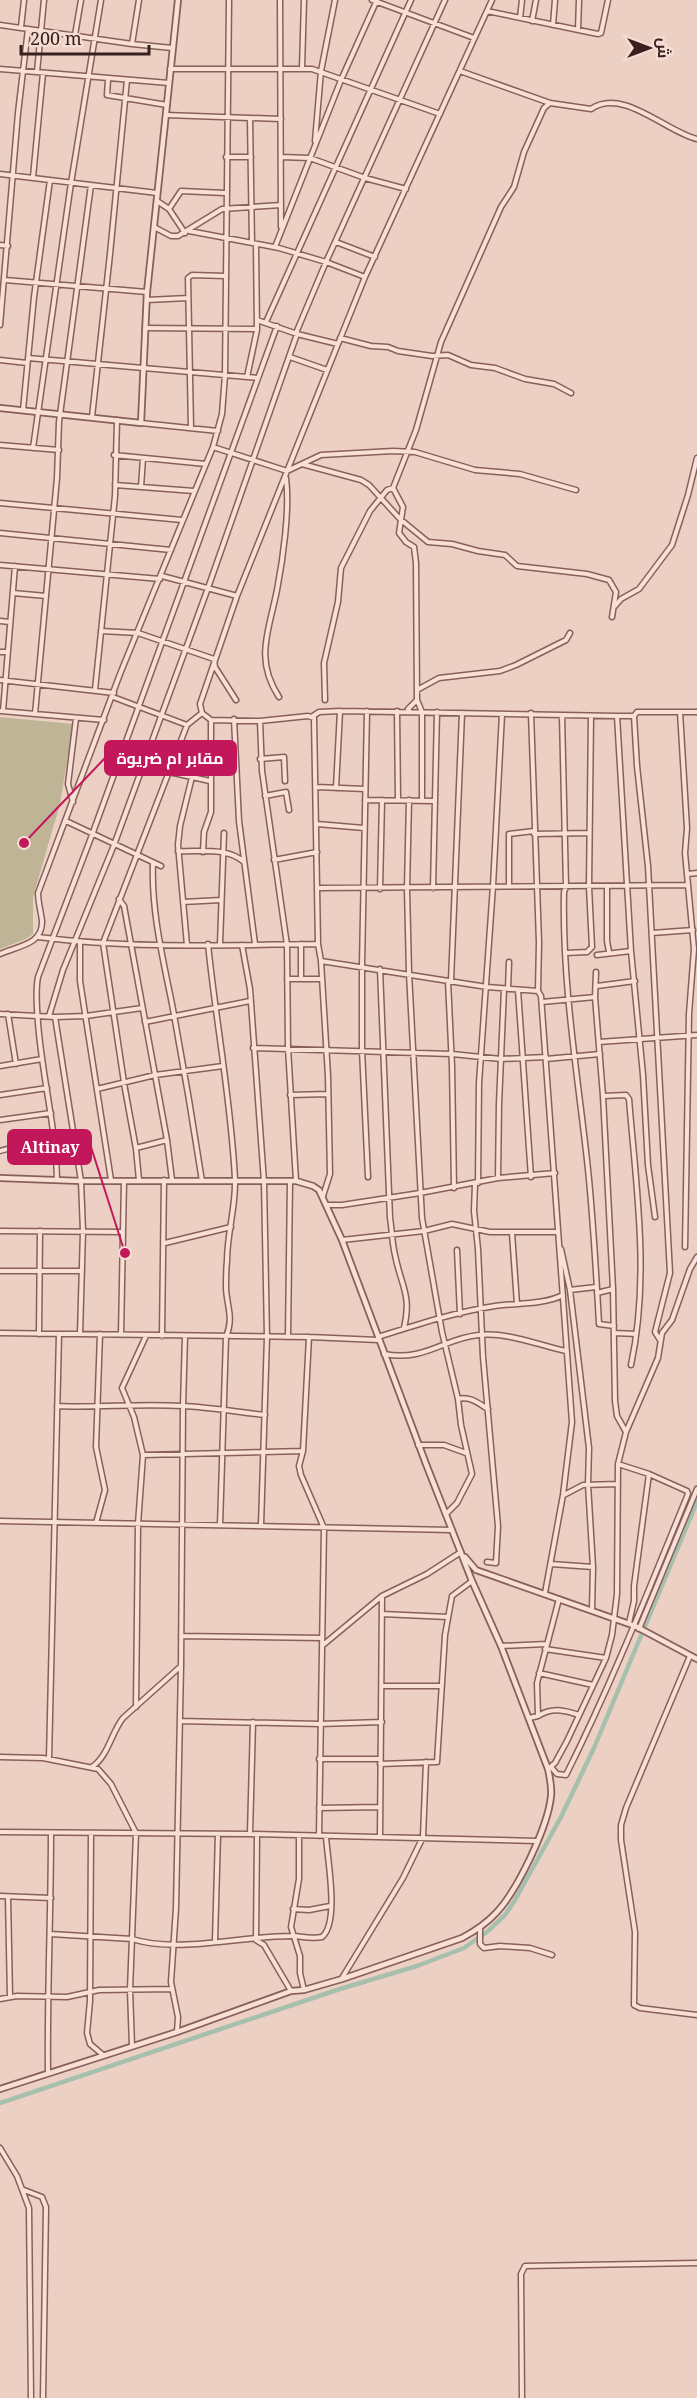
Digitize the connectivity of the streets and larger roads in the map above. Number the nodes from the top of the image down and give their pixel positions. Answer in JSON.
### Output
{"nodes":[{"id":1,"x":24,"y":0,"type":"edge"},
{"id":2,"x":44,"y":0,"type":"edge"},
{"id":3,"x":81,"y":0,"type":"edge"},
{"id":4,"x":101,"y":0,"type":"edge"},
{"id":5,"x":139,"y":0,"type":"edge"},
{"id":6,"x":178,"y":0,"type":"edge"},
{"id":7,"x":229,"y":0,"type":"edge"},
{"id":8,"x":280,"y":0,"type":"edge"},
{"id":9,"x":304,"y":0,"type":"edge"},
{"id":10,"x":335,"y":0,"type":"edge"},
{"id":11,"x":375,"y":0,"type":"edge"},
{"id":12,"x":411,"y":0,"type":"edge"},
{"id":13,"x":445,"y":0,"type":"edge"},
{"id":14,"x":492,"y":0,"type":"edge"},
{"id":15,"x":522,"y":0,"type":"edge"},
{"id":16,"x":536,"y":0,"type":"edge"},
{"id":17,"x":555,"y":0,"type":"edge"},
{"id":18,"x":579,"y":0,"type":"edge"},
{"id":19,"x":608,"y":0,"type":"edge"},
{"id":20,"x":487,"y":11,"type":"junction"},
{"id":21,"x":405,"y":13,"type":"junction"},
{"id":22,"x":520,"y":18,"type":"junction"},
{"id":23,"x":532,"y":21,"type":"junction"},
{"id":24,"x":435,"y":23,"type":"junction"},
{"id":25,"x":0,"y":25,"type":"edge"},
{"id":26,"x":553,"y":25,"type":"junction"},
{"id":27,"x":21,"y":27,"type":"junction"},
{"id":28,"x":28,"y":29,"type":"junction"},
{"id":29,"x":578,"y":30,"type":"junction"},
{"id":30,"x":41,"y":31,"type":"junction"},
{"id":31,"x":75,"y":35,"type":"junction"},
{"id":32,"x":94,"y":38,"type":"junction"},
{"id":33,"x":474,"y":38,"type":"junction"},
{"id":34,"x":132,"y":44,"type":"junction"},
{"id":35,"x":172,"y":48,"type":"junction"},
{"id":36,"x":302,"y":68,"type":"junction"},
{"id":37,"x":0,"y":69,"type":"edge"},
{"id":38,"x":170,"y":69,"type":"junction"},
{"id":39,"x":228,"y":69,"type":"junction"},
{"id":40,"x":281,"y":69,"type":"junction"},
{"id":41,"x":23,"y":71,"type":"junction"},
{"id":42,"x":321,"y":71,"type":"junction"},
{"id":43,"x":460,"y":71,"type":"junction"},
{"id":44,"x":37,"y":72,"type":"junction"},
{"id":45,"x":43,"y":73,"type":"junction"},
{"id":46,"x":89,"y":78,"type":"junction"},
{"id":47,"x":108,"y":80,"type":"junction"},
{"id":48,"x":127,"y":80,"type":"junction"},
{"id":49,"x":341,"y":80,"type":"junction"},
{"id":50,"x":169,"y":84,"type":"junction"},
{"id":51,"x":371,"y":88,"type":"junction"},
{"id":52,"x":126,"y":96,"type":"junction"},
{"id":53,"x":401,"y":100,"type":"junction"},
{"id":54,"x":550,"y":103,"type":"junction"},
{"id":55,"x":167,"y":105,"type":"junction"},
{"id":56,"x":440,"y":114,"type":"junction"},
{"id":57,"x":166,"y":115,"type":"junction"},
{"id":58,"x":227,"y":118,"type":"junction"},
{"id":59,"x":250,"y":119,"type":"junction"},
{"id":60,"x":281,"y":119,"type":"junction"},
{"id":61,"x":697,"y":139,"type":"edge"},
{"id":62,"x":314,"y":147,"type":"junction"},
{"id":63,"x":226,"y":157,"type":"junction"},
{"id":64,"x":251,"y":157,"type":"junction"},
{"id":65,"x":281,"y":157,"type":"junction"},
{"id":66,"x":310,"y":158,"type":"junction"},
{"id":67,"x":336,"y":168,"type":"junction"},
{"id":68,"x":0,"y":174,"type":"edge"},
{"id":69,"x":12,"y":175,"type":"junction"},
{"id":70,"x":33,"y":177,"type":"junction"},
{"id":71,"x":365,"y":178,"type":"junction"},
{"id":72,"x":50,"y":180,"type":"junction"},
{"id":73,"x":71,"y":183,"type":"junction"},
{"id":74,"x":91,"y":185,"type":"junction"},
{"id":75,"x":117,"y":189,"type":"junction"},
{"id":76,"x":406,"y":189,"type":"junction"},
{"id":77,"x":157,"y":193,"type":"junction"},
{"id":78,"x":225,"y":193,"type":"junction"},
{"id":79,"x":157,"y":201,"type":"junction"},
{"id":80,"x":281,"y":205,"type":"junction"},
{"id":81,"x":253,"y":206,"type":"junction"},
{"id":82,"x":225,"y":208,"type":"junction"},
{"id":83,"x":169,"y":209,"type":"junction"},
{"id":84,"x":154,"y":228,"type":"junction"},
{"id":85,"x":282,"y":231,"type":"junction"},
{"id":86,"x":187,"y":232,"type":"junction"},
{"id":87,"x":225,"y":239,"type":"junction"},
{"id":88,"x":336,"y":242,"type":"junction"},
{"id":89,"x":254,"y":243,"type":"junction"},
{"id":90,"x":0,"y":245,"type":"edge"},
{"id":91,"x":8,"y":246,"type":"junction"},
{"id":92,"x":275,"y":247,"type":"junction"},
{"id":93,"x":297,"y":253,"type":"junction"},
{"id":94,"x":375,"y":257,"type":"junction"},
{"id":95,"x":326,"y":262,"type":"junction"},
{"id":96,"x":225,"y":276,"type":"junction"},
{"id":97,"x":365,"y":277,"type":"junction"},
{"id":98,"x":5,"y":280,"type":"junction"},
{"id":99,"x":36,"y":283,"type":"junction"},
{"id":100,"x":56,"y":285,"type":"junction"},
{"id":101,"x":77,"y":286,"type":"junction"},
{"id":102,"x":107,"y":289,"type":"junction"},
{"id":103,"x":147,"y":292,"type":"junction"},
{"id":104,"x":188,"y":298,"type":"junction"},
{"id":105,"x":147,"y":300,"type":"junction"},
{"id":106,"x":257,"y":320,"type":"junction"},
{"id":107,"x":266,"y":322,"type":"junction"},
{"id":108,"x":0,"y":325,"type":"edge"},
{"id":109,"x":277,"y":326,"type":"junction"},
{"id":110,"x":145,"y":328,"type":"junction"},
{"id":111,"x":257,"y":329,"type":"junction"},
{"id":112,"x":189,"y":330,"type":"junction"},
{"id":113,"x":225,"y":330,"type":"junction"},
{"id":114,"x":297,"y":334,"type":"junction"},
{"id":115,"x":340,"y":338,"type":"junction"},
{"id":116,"x":338,"y":344,"type":"junction"},
{"id":117,"x":437,"y":355,"type":"junction"},
{"id":118,"x":290,"y":357,"type":"junction"},
{"id":119,"x":45,"y":359,"type":"junction"},
{"id":120,"x":0,"y":360,"type":"edge"},
{"id":121,"x":28,"y":360,"type":"junction"},
{"id":122,"x":67,"y":361,"type":"junction"},
{"id":123,"x":98,"y":363,"type":"junction"},
{"id":124,"x":143,"y":368,"type":"junction"},
{"id":125,"x":327,"y":370,"type":"junction"},
{"id":126,"x":189,"y":372,"type":"junction"},
{"id":127,"x":225,"y":375,"type":"junction"},
{"id":128,"x":247,"y":377,"type":"junction"},
{"id":129,"x":258,"y":378,"type":"junction"},
{"id":130,"x":571,"y":393,"type":"dead end"},
{"id":131,"x":0,"y":408,"type":"edge"},
{"id":132,"x":23,"y":410,"type":"junction"},
{"id":133,"x":38,"y":411,"type":"junction"},
{"id":134,"x":60,"y":414,"type":"junction"},
{"id":135,"x":92,"y":417,"type":"junction"},
{"id":136,"x":117,"y":420,"type":"junction"},
{"id":137,"x":141,"y":423,"type":"junction"},
{"id":138,"x":191,"y":428,"type":"junction"},
{"id":139,"x":218,"y":431,"type":"junction"},
{"id":140,"x":0,"y":445,"type":"edge"},
{"id":141,"x":213,"y":447,"type":"junction"},
{"id":142,"x":33,"y":448,"type":"junction"},
{"id":143,"x":59,"y":450,"type":"junction"},
{"id":144,"x":231,"y":453,"type":"junction"},
{"id":145,"x":406,"y":453,"type":"junction"},
{"id":146,"x":114,"y":455,"type":"junction"},
{"id":147,"x":143,"y":458,"type":"junction"},
{"id":148,"x":697,"y":458,"type":"edge"},
{"id":149,"x":253,"y":460,"type":"junction"},
{"id":150,"x":206,"y":464,"type":"junction"},
{"id":151,"x":302,"y":464,"type":"junction"},
{"id":152,"x":286,"y":474,"type":"junction"},
{"id":153,"x":115,"y":485,"type":"junction"},
{"id":154,"x":141,"y":487,"type":"junction"},
{"id":155,"x":393,"y":488,"type":"junction"},
{"id":156,"x":576,"y":490,"type":"dead end"},
{"id":157,"x":194,"y":491,"type":"junction"},
{"id":158,"x":380,"y":498,"type":"junction"},
{"id":159,"x":0,"y":503,"type":"edge"},
{"id":160,"x":54,"y":509,"type":"junction"},
{"id":161,"x":113,"y":514,"type":"junction"},
{"id":162,"x":399,"y":519,"type":"junction"},
{"id":163,"x":182,"y":520,"type":"junction"},
{"id":164,"x":0,"y":533,"type":"edge"},
{"id":165,"x":51,"y":538,"type":"junction"},
{"id":166,"x":109,"y":544,"type":"junction"},
{"id":167,"x":171,"y":550,"type":"junction"},
{"id":168,"x":0,"y":565,"type":"edge"},
{"id":169,"x":15,"y":566,"type":"junction"},
{"id":170,"x":48,"y":569,"type":"junction"},
{"id":171,"x":106,"y":574,"type":"junction"},
{"id":172,"x":161,"y":577,"type":"junction"},
{"id":173,"x":185,"y":581,"type":"junction"},
{"id":174,"x":208,"y":588,"type":"junction"},
{"id":175,"x":13,"y":593,"type":"junction"},
{"id":176,"x":46,"y":596,"type":"junction"},
{"id":177,"x":237,"y":596,"type":"junction"},
{"id":178,"x":613,"y":609,"type":"junction"},
{"id":179,"x":612,"y":617,"type":"dead end"},
{"id":180,"x":0,"y":621,"type":"edge"},
{"id":181,"x":10,"y":622,"type":"junction"},
{"id":182,"x":101,"y":631,"type":"junction"},
{"id":183,"x":138,"y":633,"type":"junction"},
{"id":184,"x":570,"y":633,"type":"dead end"},
{"id":185,"x":162,"y":642,"type":"junction"},
{"id":186,"x":185,"y":650,"type":"junction"},
{"id":187,"x":0,"y":651,"type":"edge"},
{"id":188,"x":8,"y":652,"type":"junction"},
{"id":189,"x":214,"y":659,"type":"junction"},
{"id":190,"x":3,"y":680,"type":"edge"},
{"id":191,"x":38,"y":684,"type":"junction"},
{"id":192,"x":95,"y":690,"type":"junction"},
{"id":193,"x":417,"y":690,"type":"junction"},
{"id":194,"x":114,"y":695,"type":"junction"},
{"id":195,"x":279,"y":697,"type":"dead end"},
{"id":196,"x":236,"y":700,"type":"dead end"},
{"id":197,"x":325,"y":700,"type":"dead end"},
{"id":198,"x":417,"y":700,"type":"junction"},
{"id":199,"x":138,"y":707,"type":"junction"},
{"id":200,"x":1,"y":711,"type":"edge"},
{"id":201,"x":340,"y":711,"type":"junction"},
{"id":202,"x":367,"y":711,"type":"junction"},
{"id":203,"x":397,"y":711,"type":"junction"},
{"id":204,"x":202,"y":712,"type":"junction"},
{"id":205,"x":410,"y":712,"type":"junction"},
{"id":206,"x":422,"y":712,"type":"junction"},
{"id":207,"x":437,"y":712,"type":"junction"},
{"id":208,"x":680,"y":712,"type":"junction"},
{"id":209,"x":697,"y":712,"type":"edge"},
{"id":210,"x":462,"y":713,"type":"junction"},
{"id":211,"x":531,"y":713,"type":"junction"},
{"id":212,"x":36,"y":714,"type":"junction"},
{"id":213,"x":502,"y":714,"type":"junction"},
{"id":214,"x":562,"y":715,"type":"junction"},
{"id":215,"x":161,"y":716,"type":"junction"},
{"id":216,"x":313,"y":716,"type":"junction"},
{"id":217,"x":591,"y":716,"type":"junction"},
{"id":218,"x":617,"y":716,"type":"junction"},
{"id":219,"x":634,"y":716,"type":"junction"},
{"id":220,"x":76,"y":718,"type":"junction"},
{"id":221,"x":234,"y":719,"type":"junction"},
{"id":222,"x":105,"y":720,"type":"junction"},
{"id":223,"x":211,"y":720,"type":"junction"},
{"id":224,"x":260,"y":721,"type":"junction"},
{"id":225,"x":187,"y":725,"type":"junction"},
{"id":226,"x":260,"y":759,"type":"junction"},
{"id":227,"x":169,"y":772,"type":"junction"},
{"id":228,"x":192,"y":777,"type":"junction"},
{"id":229,"x":210,"y":781,"type":"junction"},
{"id":230,"x":285,"y":781,"type":"dead end"},
{"id":231,"x":316,"y":787,"type":"junction"},
{"id":232,"x":336,"y":788,"type":"junction"},
{"id":233,"x":365,"y":789,"type":"junction"},
{"id":234,"x":265,"y":796,"type":"junction"},
{"id":235,"x":398,"y":799,"type":"junction"},
{"id":236,"x":365,"y":800,"type":"junction"},
{"id":237,"x":382,"y":800,"type":"junction"},
{"id":238,"x":409,"y":800,"type":"junction"},
{"id":239,"x":422,"y":801,"type":"junction"},
{"id":240,"x":435,"y":801,"type":"junction"},
{"id":241,"x":73,"y":802,"type":"junction"},
{"id":242,"x":289,"y":810,"type":"dead end"},
{"id":243,"x":66,"y":821,"type":"junction"},
{"id":244,"x":317,"y":824,"type":"junction"},
{"id":245,"x":364,"y":828,"type":"junction"},
{"id":246,"x":224,"y":833,"type":"dead end"},
{"id":247,"x":534,"y":833,"type":"junction"},
{"id":248,"x":589,"y":833,"type":"junction"},
{"id":249,"x":564,"y":834,"type":"junction"},
{"id":250,"x":92,"y":835,"type":"junction"},
{"id":251,"x":114,"y":845,"type":"junction"},
{"id":252,"x":178,"y":851,"type":"junction"},
{"id":253,"x":203,"y":852,"type":"junction"},
{"id":254,"x":222,"y":852,"type":"junction"},
{"id":255,"x":317,"y":852,"type":"junction"},
{"id":256,"x":136,"y":856,"type":"junction"},
{"id":257,"x":274,"y":860,"type":"junction"},
{"id":258,"x":245,"y":862,"type":"junction"},
{"id":259,"x":153,"y":863,"type":"junction"},
{"id":260,"x":161,"y":867,"type":"dead end"},
{"id":261,"x":697,"y":873,"type":"edge"},
{"id":262,"x":687,"y":874,"type":"junction"},
{"id":263,"x":688,"y":885,"type":"junction"},
{"id":264,"x":493,"y":886,"type":"junction"},
{"id":265,"x":509,"y":886,"type":"junction"},
{"id":266,"x":536,"y":886,"type":"junction"},
{"id":267,"x":607,"y":886,"type":"junction"},
{"id":268,"x":628,"y":886,"type":"junction"},
{"id":269,"x":566,"y":887,"type":"junction"},
{"id":270,"x":589,"y":887,"type":"junction"},
{"id":271,"x":649,"y":887,"type":"junction"},
{"id":272,"x":318,"y":888,"type":"junction"},
{"id":273,"x":456,"y":888,"type":"junction"},
{"id":274,"x":362,"y":889,"type":"junction"},
{"id":275,"x":380,"y":889,"type":"junction"},
{"id":276,"x":407,"y":889,"type":"junction"},
{"id":277,"x":434,"y":889,"type":"junction"},
{"id":278,"x":119,"y":900,"type":"junction"},
{"id":279,"x":221,"y":900,"type":"junction"},
{"id":280,"x":183,"y":902,"type":"junction"},
{"id":281,"x":693,"y":930,"type":"junction"},
{"id":282,"x":652,"y":933,"type":"junction"},
{"id":283,"x":38,"y":937,"type":"junction"},
{"id":284,"x":51,"y":939,"type":"junction"},
{"id":285,"x":78,"y":942,"type":"junction"},
{"id":286,"x":103,"y":943,"type":"junction"},
{"id":287,"x":130,"y":944,"type":"junction"},
{"id":288,"x":208,"y":944,"type":"junction"},
{"id":289,"x":220,"y":944,"type":"junction"},
{"id":290,"x":255,"y":944,"type":"junction"},
{"id":291,"x":301,"y":944,"type":"junction"},
{"id":292,"x":318,"y":944,"type":"junction"},
{"id":293,"x":161,"y":945,"type":"junction"},
{"id":294,"x":188,"y":945,"type":"junction"},
{"id":295,"x":242,"y":945,"type":"junction"},
{"id":296,"x":287,"y":945,"type":"junction"},
{"id":297,"x":631,"y":951,"type":"junction"},
{"id":298,"x":609,"y":952,"type":"junction"},
{"id":299,"x":566,"y":953,"type":"junction"},
{"id":300,"x":0,"y":954,"type":"edge"},
{"id":301,"x":597,"y":955,"type":"dead end"},
{"id":302,"x":321,"y":961,"type":"junction"},
{"id":303,"x":509,"y":962,"type":"dead end"},
{"id":304,"x":362,"y":966,"type":"junction"},
{"id":305,"x":380,"y":969,"type":"junction"},
{"id":306,"x":596,"y":972,"type":"dead end"},
{"id":307,"x":409,"y":973,"type":"junction"},
{"id":308,"x":288,"y":979,"type":"junction"},
{"id":309,"x":302,"y":979,"type":"junction"},
{"id":310,"x":322,"y":980,"type":"junction"},
{"id":311,"x":450,"y":981,"type":"junction"},
{"id":312,"x":635,"y":981,"type":"junction"},
{"id":313,"x":597,"y":986,"type":"junction"},
{"id":314,"x":487,"y":987,"type":"junction"},
{"id":315,"x":506,"y":989,"type":"junction"},
{"id":316,"x":518,"y":990,"type":"junction"},
{"id":317,"x":538,"y":991,"type":"junction"},
{"id":318,"x":595,"y":997,"type":"junction"},
{"id":319,"x":569,"y":998,"type":"junction"},
{"id":320,"x":250,"y":1001,"type":"junction"},
{"id":321,"x":542,"y":1002,"type":"junction"},
{"id":322,"x":214,"y":1007,"type":"junction"},
{"id":323,"x":142,"y":1008,"type":"junction"},
{"id":324,"x":113,"y":1012,"type":"junction"},
{"id":325,"x":0,"y":1014,"type":"edge"},
{"id":326,"x":8,"y":1014,"type":"junction"},
{"id":327,"x":174,"y":1014,"type":"junction"},
{"id":328,"x":38,"y":1015,"type":"junction"},
{"id":329,"x":49,"y":1016,"type":"junction"},
{"id":330,"x":86,"y":1016,"type":"junction"},
{"id":331,"x":55,"y":1017,"type":"junction"},
{"id":332,"x":145,"y":1022,"type":"junction"},
{"id":333,"x":690,"y":1035,"type":"junction"},
{"id":334,"x":697,"y":1035,"type":"edge"},
{"id":335,"x":657,"y":1038,"type":"junction"},
{"id":336,"x":639,"y":1040,"type":"junction"},
{"id":337,"x":599,"y":1042,"type":"junction"},
{"id":338,"x":253,"y":1048,"type":"junction"},
{"id":339,"x":288,"y":1048,"type":"junction"},
{"id":340,"x":326,"y":1048,"type":"junction"},
{"id":341,"x":362,"y":1050,"type":"junction"},
{"id":342,"x":383,"y":1051,"type":"junction"},
{"id":343,"x":412,"y":1053,"type":"junction"},
{"id":344,"x":452,"y":1054,"type":"junction"},
{"id":345,"x":600,"y":1054,"type":"junction"},
{"id":346,"x":481,"y":1058,"type":"junction"},
{"id":347,"x":546,"y":1058,"type":"junction"},
{"id":348,"x":575,"y":1058,"type":"junction"},
{"id":349,"x":42,"y":1059,"type":"junction"},
{"id":350,"x":501,"y":1059,"type":"junction"},
{"id":351,"x":522,"y":1059,"type":"junction"},
{"id":352,"x":16,"y":1064,"type":"junction"},
{"id":353,"x":0,"y":1066,"type":"edge"},
{"id":354,"x":223,"y":1066,"type":"junction"},
{"id":355,"x":184,"y":1070,"type":"junction"},
{"id":356,"x":155,"y":1075,"type":"junction"},
{"id":357,"x":124,"y":1082,"type":"junction"},
{"id":358,"x":47,"y":1088,"type":"junction"},
{"id":359,"x":97,"y":1089,"type":"junction"},
{"id":360,"x":328,"y":1094,"type":"junction"},
{"id":361,"x":0,"y":1095,"type":"edge"},
{"id":362,"x":290,"y":1095,"type":"junction"},
{"id":363,"x":603,"y":1096,"type":"junction"},
{"id":364,"x":51,"y":1113,"type":"junction"},
{"id":365,"x":0,"y":1120,"type":"edge"},
{"id":366,"x":54,"y":1136,"type":"junction"},
{"id":367,"x":167,"y":1140,"type":"junction"},
{"id":368,"x":136,"y":1149,"type":"junction"},
{"id":369,"x":0,"y":1151,"type":"edge"},
{"id":370,"x":555,"y":1173,"type":"junction"},
{"id":371,"x":368,"y":1176,"type":"dead end"},
{"id":372,"x":531,"y":1177,"type":"junction"},
{"id":373,"x":0,"y":1178,"type":"edge"},
{"id":374,"x":498,"y":1178,"type":"junction"},
{"id":375,"x":57,"y":1180,"type":"junction"},
{"id":376,"x":111,"y":1180,"type":"junction"},
{"id":377,"x":139,"y":1180,"type":"junction"},
{"id":378,"x":164,"y":1180,"type":"junction"},
{"id":379,"x":172,"y":1180,"type":"junction"},
{"id":380,"x":81,"y":1181,"type":"junction"},
{"id":381,"x":124,"y":1181,"type":"junction"},
{"id":382,"x":202,"y":1181,"type":"junction"},
{"id":383,"x":235,"y":1182,"type":"junction"},
{"id":384,"x":264,"y":1182,"type":"junction"},
{"id":385,"x":293,"y":1182,"type":"junction"},
{"id":386,"x":476,"y":1184,"type":"junction"},
{"id":387,"x":454,"y":1188,"type":"junction"},
{"id":388,"x":420,"y":1193,"type":"junction"},
{"id":389,"x":323,"y":1196,"type":"junction"},
{"id":390,"x":391,"y":1196,"type":"junction"},
{"id":391,"x":327,"y":1204,"type":"junction"},
{"id":392,"x":655,"y":1217,"type":"dead end"},
{"id":393,"x":231,"y":1227,"type":"junction"},
{"id":394,"x":477,"y":1230,"type":"junction"},
{"id":395,"x":0,"y":1231,"type":"edge"},
{"id":396,"x":40,"y":1231,"type":"junction"},
{"id":397,"x":83,"y":1231,"type":"junction"},
{"id":398,"x":424,"y":1231,"type":"junction"},
{"id":399,"x":123,"y":1232,"type":"junction"},
{"id":400,"x":558,"y":1232,"type":"junction"},
{"id":401,"x":512,"y":1233,"type":"junction"},
{"id":402,"x":392,"y":1234,"type":"junction"},
{"id":403,"x":342,"y":1240,"type":"junction"},
{"id":404,"x":559,"y":1242,"type":"junction"},
{"id":405,"x":165,"y":1243,"type":"junction"},
{"id":406,"x":685,"y":1247,"type":"dead end"},
{"id":407,"x":457,"y":1250,"type":"dead end"},
{"id":408,"x":697,"y":1257,"type":"edge"},
{"id":409,"x":0,"y":1271,"type":"edge"},
{"id":410,"x":39,"y":1271,"type":"junction"},
{"id":411,"x":82,"y":1271,"type":"junction"},
{"id":412,"x":596,"y":1287,"type":"junction"},
{"id":413,"x":613,"y":1289,"type":"junction"},
{"id":414,"x":570,"y":1290,"type":"junction"},
{"id":415,"x":597,"y":1293,"type":"junction"},
{"id":416,"x":563,"y":1295,"type":"junction"},
{"id":417,"x":517,"y":1304,"type":"junction"},
{"id":418,"x":480,"y":1309,"type":"junction"},
{"id":419,"x":460,"y":1314,"type":"junction"},
{"id":420,"x":439,"y":1317,"type":"junction"},
{"id":421,"x":614,"y":1326,"type":"junction"},
{"id":422,"x":404,"y":1329,"type":"junction"},
{"id":423,"x":0,"y":1333,"type":"edge"},
{"id":424,"x":39,"y":1334,"type":"junction"},
{"id":425,"x":59,"y":1334,"type":"junction"},
{"id":426,"x":80,"y":1334,"type":"junction"},
{"id":427,"x":100,"y":1334,"type":"junction"},
{"id":428,"x":615,"y":1334,"type":"junction"},
{"id":429,"x":636,"y":1334,"type":"junction"},
{"id":430,"x":121,"y":1335,"type":"junction"},
{"id":431,"x":482,"y":1335,"type":"junction"},
{"id":432,"x":146,"y":1336,"type":"junction"},
{"id":433,"x":162,"y":1336,"type":"junction"},
{"id":434,"x":185,"y":1336,"type":"junction"},
{"id":435,"x":226,"y":1337,"type":"junction"},
{"id":436,"x":267,"y":1337,"type":"junction"},
{"id":437,"x":288,"y":1337,"type":"junction"},
{"id":438,"x":309,"y":1337,"type":"junction"},
{"id":439,"x":377,"y":1339,"type":"junction"},
{"id":440,"x":660,"y":1340,"type":"junction"},
{"id":441,"x":445,"y":1346,"type":"junction"},
{"id":442,"x":566,"y":1351,"type":"junction"},
{"id":443,"x":384,"y":1354,"type":"junction"},
{"id":444,"x":631,"y":1365,"type":"dead end"},
{"id":445,"x":458,"y":1399,"type":"junction"},
{"id":446,"x":128,"y":1405,"type":"junction"},
{"id":447,"x":57,"y":1406,"type":"junction"},
{"id":448,"x":183,"y":1406,"type":"junction"},
{"id":449,"x":98,"y":1408,"type":"junction"},
{"id":450,"x":489,"y":1410,"type":"junction"},
{"id":451,"x":224,"y":1411,"type":"junction"},
{"id":452,"x":265,"y":1415,"type":"junction"},
{"id":453,"x":626,"y":1432,"type":"junction"},
{"id":454,"x":418,"y":1444,"type":"junction"},
{"id":455,"x":303,"y":1451,"type":"junction"},
{"id":456,"x":264,"y":1453,"type":"junction"},
{"id":457,"x":466,"y":1453,"type":"junction"},
{"id":458,"x":184,"y":1454,"type":"junction"},
{"id":459,"x":221,"y":1454,"type":"junction"},
{"id":460,"x":143,"y":1455,"type":"junction"},
{"id":461,"x":618,"y":1464,"type":"junction"},
{"id":462,"x":649,"y":1474,"type":"junction"},
{"id":463,"x":588,"y":1484,"type":"junction"},
{"id":464,"x":618,"y":1484,"type":"junction"},
{"id":465,"x":697,"y":1489,"type":"edge"},
{"id":466,"x":563,"y":1496,"type":"junction"},
{"id":467,"x":446,"y":1514,"type":"junction"},
{"id":468,"x":0,"y":1521,"type":"edge"},
{"id":469,"x":54,"y":1522,"type":"junction"},
{"id":470,"x":96,"y":1523,"type":"junction"},
{"id":471,"x":138,"y":1524,"type":"junction"},
{"id":472,"x":183,"y":1524,"type":"junction"},
{"id":473,"x":220,"y":1525,"type":"junction"},
{"id":474,"x":261,"y":1526,"type":"junction"},
{"id":475,"x":324,"y":1528,"type":"junction"},
{"id":476,"x":453,"y":1530,"type":"junction"},
{"id":477,"x":461,"y":1552,"type":"junction"},
{"id":478,"x":487,"y":1562,"type":"dead end"},
{"id":479,"x":551,"y":1564,"type":"junction"},
{"id":480,"x":593,"y":1567,"type":"junction"},
{"id":481,"x":472,"y":1581,"type":"junction"},
{"id":482,"x":545,"y":1593,"type":"junction"},
{"id":483,"x":382,"y":1596,"type":"junction"},
{"id":484,"x":559,"y":1598,"type":"junction"},
{"id":485,"x":592,"y":1610,"type":"junction"},
{"id":486,"x":382,"y":1614,"type":"junction"},
{"id":487,"x":448,"y":1617,"type":"junction"},
{"id":488,"x":616,"y":1618,"type":"junction"},
{"id":489,"x":629,"y":1623,"type":"junction"},
{"id":490,"x":637,"y":1627,"type":"junction"},
{"id":491,"x":182,"y":1636,"type":"junction"},
{"id":492,"x":322,"y":1638,"type":"junction"},
{"id":493,"x":322,"y":1645,"type":"junction"},
{"id":494,"x":501,"y":1646,"type":"junction"},
{"id":495,"x":546,"y":1646,"type":"junction"},
{"id":496,"x":690,"y":1656,"type":"junction"},
{"id":497,"x":606,"y":1658,"type":"junction"},
{"id":498,"x":697,"y":1659,"type":"edge"},
{"id":499,"x":181,"y":1666,"type":"junction"},
{"id":500,"x":538,"y":1673,"type":"junction"},
{"id":501,"x":594,"y":1685,"type":"junction"},
{"id":502,"x":382,"y":1686,"type":"junction"},
{"id":503,"x":442,"y":1686,"type":"junction"},
{"id":504,"x":135,"y":1707,"type":"junction"},
{"id":505,"x":579,"y":1715,"type":"junction"},
{"id":506,"x":538,"y":1716,"type":"junction"},
{"id":507,"x":529,"y":1719,"type":"junction"},
{"id":508,"x":180,"y":1721,"type":"junction"},
{"id":509,"x":253,"y":1722,"type":"junction"},
{"id":510,"x":382,"y":1722,"type":"junction"},
{"id":511,"x":320,"y":1724,"type":"junction"},
{"id":512,"x":0,"y":1756,"type":"edge"},
{"id":513,"x":49,"y":1759,"type":"junction"},
{"id":514,"x":320,"y":1759,"type":"junction"},
{"id":515,"x":380,"y":1761,"type":"junction"},
{"id":516,"x":426,"y":1762,"type":"junction"},
{"id":517,"x":92,"y":1767,"type":"junction"},
{"id":518,"x":549,"y":1768,"type":"junction"},
{"id":519,"x":380,"y":1807,"type":"junction"},
{"id":520,"x":319,"y":1808,"type":"junction"},
{"id":521,"x":0,"y":1832,"type":"edge"},
{"id":522,"x":51,"y":1833,"type":"junction"},
{"id":523,"x":136,"y":1833,"type":"junction"},
{"id":524,"x":91,"y":1834,"type":"junction"},
{"id":525,"x":177,"y":1834,"type":"junction"},
{"id":526,"x":218,"y":1834,"type":"junction"},
{"id":527,"x":250,"y":1834,"type":"junction"},
{"id":528,"x":257,"y":1835,"type":"junction"},
{"id":529,"x":299,"y":1836,"type":"junction"},
{"id":530,"x":319,"y":1836,"type":"junction"},
{"id":531,"x":326,"y":1836,"type":"junction"},
{"id":532,"x":380,"y":1837,"type":"junction"},
{"id":533,"x":423,"y":1838,"type":"junction"},
{"id":534,"x":537,"y":1841,"type":"junction"},
{"id":535,"x":0,"y":1896,"type":"edge"},
{"id":536,"x":8,"y":1897,"type":"junction"},
{"id":537,"x":51,"y":1898,"type":"junction"},
{"id":538,"x":330,"y":1906,"type":"junction"},
{"id":539,"x":293,"y":1909,"type":"junction"},
{"id":540,"x":480,"y":1928,"type":"junction"},
{"id":541,"x":51,"y":1934,"type":"junction"},
{"id":542,"x":294,"y":1936,"type":"junction"},
{"id":543,"x":91,"y":1937,"type":"junction"},
{"id":544,"x":132,"y":1939,"type":"junction"},
{"id":545,"x":256,"y":1940,"type":"junction"},
{"id":546,"x":215,"y":1941,"type":"junction"},
{"id":547,"x":174,"y":1945,"type":"junction"},
{"id":548,"x":552,"y":1955,"type":"dead end"},
{"id":549,"x":342,"y":1979,"type":"junction"},
{"id":550,"x":172,"y":1989,"type":"junction"},
{"id":551,"x":130,"y":1990,"type":"junction"},
{"id":552,"x":304,"y":1990,"type":"junction"},
{"id":553,"x":291,"y":1991,"type":"junction"},
{"id":554,"x":89,"y":1992,"type":"junction"},
{"id":555,"x":47,"y":1996,"type":"junction"},
{"id":556,"x":10,"y":1997,"type":"junction"},
{"id":557,"x":0,"y":1999,"type":"edge"},
{"id":558,"x":697,"y":2015,"type":"edge"},
{"id":559,"x":177,"y":2032,"type":"junction"},
{"id":560,"x":132,"y":2046,"type":"junction"},
{"id":561,"x":104,"y":2055,"type":"junction"},
{"id":562,"x":48,"y":2073,"type":"junction"},
{"id":563,"x":0,"y":2089,"type":"edge"},
{"id":564,"x":0,"y":2148,"type":"edge"},
{"id":565,"x":23,"y":2190,"type":"junction"},
{"id":566,"x":697,"y":2263,"type":"edge"},
{"id":567,"x":31,"y":2398,"type":"edge"},
{"id":568,"x":43,"y":2398,"type":"edge"},
{"id":569,"x":522,"y":2398,"type":"edge"}],
"edges":[{"from":1,"to":27,"type":"street"},
{"from":2,"to":30,"type":"street"},
{"from":3,"to":31,"type":"street"},
{"from":4,"to":32,"type":"street"},
{"from":5,"to":34,"type":"street"},
{"from":6,"to":35,"type":"street"},
{"from":7,"to":39,"type":"street"},
{"from":8,"to":40,"type":"street"},
{"from":9,"to":36,"type":"street"},
{"from":10,"to":42,"type":"street"},
{"from":11,"to":21,"type":"street"},
{"from":11,"to":49,"type":"street"},
{"from":12,"to":21,"type":"street"},
{"from":13,"to":24,"type":"street"},
{"from":14,"to":20,"type":"street"},
{"from":15,"to":22,"type":"street"},
{"from":16,"to":23,"type":"street"},
{"from":17,"to":26,"type":"street"},
{"from":18,"to":29,"type":"street"},
{"from":19,"to":29,"type":"street"},
{"from":20,"to":22,"type":"street"},
{"from":20,"to":33,"type":"street"},
{"from":21,"to":24,"type":"street"},
{"from":21,"to":51,"type":"street"},
{"from":22,"to":23,"type":"street"},
{"from":23,"to":26,"type":"street"},
{"from":24,"to":33,"type":"street"},
{"from":24,"to":53,"type":"street"},
{"from":25,"to":27,"type":"street"},
{"from":26,"to":29,"type":"street"},
{"from":27,"to":28,"type":"street"},
{"from":28,"to":30,"type":"street"},
{"from":28,"to":41,"type":"street"},
{"from":30,"to":31,"type":"street"},
{"from":30,"to":44,"type":"street"},
{"from":31,"to":32,"type":"street"},
{"from":32,"to":34,"type":"street"},
{"from":32,"to":46,"type":"street"},
{"from":33,"to":43,"type":"street"},
{"from":34,"to":35,"type":"street"},
{"from":35,"to":38,"type":"street"},
{"from":36,"to":40,"type":"street"},
{"from":36,"to":42,"type":"street"},
{"from":37,"to":41,"type":"street"},
{"from":38,"to":39,"type":"street"},
{"from":38,"to":50,"type":"street"},
{"from":39,"to":40,"type":"street"},
{"from":39,"to":58,"type":"street"},
{"from":40,"to":60,"type":"street"},
{"from":41,"to":44,"type":"street"},
{"from":41,"to":69,"type":"street"},
{"from":42,"to":49,"type":"street"},
{"from":42,"to":62,"type":"street"},
{"from":43,"to":54,"type":"street"},
{"from":43,"to":56,"type":"street"},
{"from":44,"to":45,"type":"street"},
{"from":45,"to":46,"type":"street"},
{"from":45,"to":70,"type":"street"},
{"from":46,"to":47,"type":"street"},
{"from":46,"to":73,"type":"street"},
{"from":47,"to":48,"type":"street"},
{"from":47,"to":52,"type":"street"},
{"from":48,"to":50,"type":"street"},
{"from":48,"to":52,"type":"street"},
{"from":49,"to":51,"type":"street"},
{"from":49,"to":62,"type":"street"},
{"from":50,"to":55,"type":"street"},
{"from":51,"to":53,"type":"street"},
{"from":51,"to":67,"type":"street"},
{"from":52,"to":55,"type":"street"},
{"from":52,"to":75,"type":"street"},
{"from":53,"to":56,"type":"street"},
{"from":53,"to":71,"type":"street"},
{"from":54,"to":61,"type":"street"},
{"from":54,"to":117,"type":"street"},
{"from":55,"to":57,"type":"street"},
{"from":56,"to":76,"type":"street"},
{"from":57,"to":58,"type":"street"},
{"from":57,"to":77,"type":"street"},
{"from":58,"to":59,"type":"street"},
{"from":58,"to":63,"type":"street"},
{"from":59,"to":60,"type":"street"},
{"from":59,"to":64,"type":"street"},
{"from":60,"to":65,"type":"street"},
{"from":62,"to":66,"type":"street"},
{"from":63,"to":64,"type":"street"},
{"from":63,"to":78,"type":"street"},
{"from":64,"to":81,"type":"street"},
{"from":65,"to":66,"type":"street"},
{"from":65,"to":80,"type":"street"},
{"from":66,"to":67,"type":"street"},
{"from":66,"to":85,"type":"street"},
{"from":67,"to":71,"type":"street"},
{"from":67,"to":93,"type":"street"},
{"from":68,"to":69,"type":"street"},
{"from":69,"to":70,"type":"street"},
{"from":69,"to":91,"type":"street"},
{"from":70,"to":72,"type":"street"},
{"from":71,"to":76,"type":"street"},
{"from":71,"to":88,"type":"street"},
{"from":72,"to":73,"type":"street"},
{"from":72,"to":99,"type":"street"},
{"from":73,"to":74,"type":"street"},
{"from":73,"to":100,"type":"street"},
{"from":74,"to":75,"type":"street"},
{"from":74,"to":101,"type":"street"},
{"from":75,"to":77,"type":"street"},
{"from":75,"to":102,"type":"street"},
{"from":76,"to":94,"type":"street"},
{"from":77,"to":79,"type":"street"},
{"from":78,"to":82,"type":"street"},
{"from":78,"to":83,"type":"street"},
{"from":79,"to":83,"type":"street"},
{"from":79,"to":84,"type":"street"},
{"from":80,"to":81,"type":"street"},
{"from":80,"to":85,"type":"street"},
{"from":81,"to":82,"type":"street"},
{"from":81,"to":89,"type":"street"},
{"from":82,"to":86,"type":"street"},
{"from":82,"to":87,"type":"street"},
{"from":83,"to":86,"type":"street"},
{"from":84,"to":86,"type":"street"},
{"from":84,"to":103,"type":"street"},
{"from":85,"to":92,"type":"street"},
{"from":86,"to":87,"type":"street"},
{"from":87,"to":89,"type":"street"},
{"from":87,"to":96,"type":"street"},
{"from":88,"to":94,"type":"street"},
{"from":88,"to":95,"type":"street"},
{"from":89,"to":92,"type":"street"},
{"from":89,"to":106,"type":"street"},
{"from":90,"to":91,"type":"street"},
{"from":91,"to":98,"type":"street"},
{"from":92,"to":93,"type":"street"},
{"from":93,"to":95,"type":"street"},
{"from":93,"to":107,"type":"street"},
{"from":94,"to":97,"type":"street"},
{"from":95,"to":97,"type":"street"},
{"from":95,"to":114,"type":"street"},
{"from":96,"to":104,"type":"street"},
{"from":96,"to":113,"type":"street"},
{"from":97,"to":115,"type":"street"},
{"from":98,"to":99,"type":"street"},
{"from":98,"to":108,"type":"street"},
{"from":99,"to":100,"type":"street"},
{"from":99,"to":121,"type":"street"},
{"from":100,"to":101,"type":"street"},
{"from":100,"to":119,"type":"street"},
{"from":101,"to":102,"type":"street"},
{"from":101,"to":122,"type":"street"},
{"from":102,"to":103,"type":"street"},
{"from":102,"to":123,"type":"street"},
{"from":103,"to":105,"type":"street"},
{"from":104,"to":105,"type":"street"},
{"from":104,"to":112,"type":"street"},
{"from":105,"to":110,"type":"street"},
{"from":106,"to":107,"type":"street"},
{"from":106,"to":111,"type":"street"},
{"from":107,"to":109,"type":"street"},
{"from":109,"to":114,"type":"street"},
{"from":109,"to":129,"type":"street"},
{"from":110,"to":112,"type":"street"},
{"from":110,"to":124,"type":"street"},
{"from":111,"to":113,"type":"street"},
{"from":111,"to":128,"type":"street"},
{"from":112,"to":113,"type":"street"},
{"from":112,"to":126,"type":"street"},
{"from":113,"to":127,"type":"street"},
{"from":114,"to":116,"type":"street"},
{"from":114,"to":118,"type":"street"},
{"from":115,"to":116,"type":"street"},
{"from":115,"to":117,"type":"street"},
{"from":116,"to":125,"type":"street"},
{"from":117,"to":130,"type":"street"},
{"from":117,"to":145,"type":"street"},
{"from":118,"to":125,"type":"street"},
{"from":118,"to":149,"type":"street"},
{"from":119,"to":121,"type":"street"},
{"from":119,"to":122,"type":"street"},
{"from":119,"to":133,"type":"street"},
{"from":120,"to":121,"type":"street"},
{"from":121,"to":132,"type":"street"},
{"from":122,"to":123,"type":"street"},
{"from":122,"to":134,"type":"street"},
{"from":123,"to":124,"type":"street"},
{"from":123,"to":135,"type":"street"},
{"from":124,"to":126,"type":"street"},
{"from":124,"to":137,"type":"street"},
{"from":125,"to":152,"type":"street"},
{"from":126,"to":127,"type":"street"},
{"from":126,"to":138,"type":"street"},
{"from":127,"to":128,"type":"street"},
{"from":127,"to":139,"type":"street"},
{"from":128,"to":129,"type":"street"},
{"from":129,"to":144,"type":"street"},
{"from":131,"to":132,"type":"street"},
{"from":132,"to":133,"type":"street"},
{"from":133,"to":134,"type":"street"},
{"from":133,"to":142,"type":"street"},
{"from":134,"to":135,"type":"street"},
{"from":134,"to":143,"type":"street"},
{"from":135,"to":136,"type":"street"},
{"from":136,"to":137,"type":"street"},
{"from":136,"to":146,"type":"street"},
{"from":137,"to":138,"type":"street"},
{"from":138,"to":139,"type":"street"},
{"from":139,"to":141,"type":"street"},
{"from":140,"to":142,"type":"street"},
{"from":141,"to":144,"type":"street"},
{"from":141,"to":150,"type":"street"},
{"from":142,"to":143,"type":"street"},
{"from":143,"to":160,"type":"street"},
{"from":144,"to":149,"type":"street"},
{"from":144,"to":173,"type":"street"},
{"from":145,"to":151,"type":"street"},
{"from":145,"to":155,"type":"street"},
{"from":145,"to":156,"type":"street"},
{"from":146,"to":147,"type":"street"},
{"from":146,"to":153,"type":"street"},
{"from":147,"to":150,"type":"street"},
{"from":147,"to":154,"type":"street"},
{"from":148,"to":178,"type":"street"},
{"from":149,"to":152,"type":"street"},
{"from":149,"to":174,"type":"street"},
{"from":150,"to":157,"type":"street"},
{"from":151,"to":152,"type":"street"},
{"from":151,"to":158,"type":"street"},
{"from":152,"to":177,"type":"street"},
{"from":152,"to":195,"type":"street"},
{"from":153,"to":154,"type":"street"},
{"from":153,"to":161,"type":"street"},
{"from":154,"to":157,"type":"street"},
{"from":155,"to":158,"type":"street"},
{"from":155,"to":162,"type":"street"},
{"from":157,"to":163,"type":"street"},
{"from":158,"to":162,"type":"street"},
{"from":158,"to":197,"type":"street"},
{"from":159,"to":160,"type":"street"},
{"from":160,"to":161,"type":"street"},
{"from":160,"to":165,"type":"street"},
{"from":161,"to":163,"type":"street"},
{"from":161,"to":166,"type":"street"},
{"from":162,"to":178,"type":"street"},
{"from":162,"to":193,"type":"street"},
{"from":163,"to":167,"type":"street"},
{"from":164,"to":165,"type":"street"},
{"from":165,"to":166,"type":"street"},
{"from":165,"to":170,"type":"street"},
{"from":166,"to":167,"type":"street"},
{"from":166,"to":171,"type":"street"},
{"from":167,"to":172,"type":"street"},
{"from":168,"to":169,"type":"street"},
{"from":169,"to":170,"type":"street"},
{"from":169,"to":175,"type":"street"},
{"from":170,"to":171,"type":"street"},
{"from":170,"to":176,"type":"street"},
{"from":171,"to":172,"type":"street"},
{"from":171,"to":182,"type":"street"},
{"from":172,"to":173,"type":"street"},
{"from":172,"to":183,"type":"street"},
{"from":173,"to":174,"type":"street"},
{"from":173,"to":185,"type":"street"},
{"from":174,"to":177,"type":"street"},
{"from":174,"to":186,"type":"street"},
{"from":175,"to":176,"type":"street"},
{"from":175,"to":181,"type":"street"},
{"from":176,"to":191,"type":"street"},
{"from":177,"to":189,"type":"street"},
{"from":178,"to":179,"type":"street"},
{"from":180,"to":181,"type":"street"},
{"from":181,"to":188,"type":"street"},
{"from":182,"to":183,"type":"street"},
{"from":182,"to":192,"type":"street"},
{"from":183,"to":185,"type":"street"},
{"from":183,"to":194,"type":"street"},
{"from":184,"to":193,"type":"street"},
{"from":185,"to":186,"type":"street"},
{"from":185,"to":199,"type":"street"},
{"from":186,"to":189,"type":"street"},
{"from":186,"to":215,"type":"street"},
{"from":187,"to":188,"type":"street"},
{"from":188,"to":190,"type":"street"},
{"from":189,"to":196,"type":"street"},
{"from":189,"to":204,"type":"street"},
{"from":190,"to":191,"type":"street"},
{"from":190,"to":200,"type":"street"},
{"from":191,"to":192,"type":"street"},
{"from":191,"to":212,"type":"street"},
{"from":192,"to":194,"type":"street"},
{"from":193,"to":198,"type":"street"},
{"from":194,"to":199,"type":"street"},
{"from":194,"to":222,"type":"street"},
{"from":198,"to":205,"type":"street"},
{"from":198,"to":206,"type":"street"},
{"from":199,"to":215,"type":"street"},
{"from":199,"to":250,"type":"street"},
{"from":200,"to":212,"type":"street"},
{"from":201,"to":202,"type":"street"},
{"from":201,"to":216,"type":"street"},
{"from":201,"to":232,"type":"street"},
{"from":202,"to":203,"type":"street"},
{"from":202,"to":233,"type":"street"},
{"from":203,"to":205,"type":"street"},
{"from":203,"to":235,"type":"street"},
{"from":204,"to":223,"type":"street"},
{"from":204,"to":225,"type":"street"},
{"from":205,"to":206,"type":"street"},
{"from":206,"to":207,"type":"street"},
{"from":206,"to":239,"type":"street"},
{"from":207,"to":210,"type":"street"},
{"from":207,"to":240,"type":"street"},
{"from":208,"to":209,"type":"street"},
{"from":208,"to":219,"type":"street"},
{"from":208,"to":262,"type":"street"},
{"from":210,"to":213,"type":"street"},
{"from":210,"to":273,"type":"street"},
{"from":211,"to":213,"type":"street"},
{"from":211,"to":214,"type":"street"},
{"from":211,"to":247,"type":"street"},
{"from":212,"to":220,"type":"street"},
{"from":213,"to":264,"type":"street"},
{"from":214,"to":217,"type":"street"},
{"from":214,"to":249,"type":"street"},
{"from":215,"to":225,"type":"street"},
{"from":215,"to":251,"type":"street"},
{"from":216,"to":224,"type":"street"},
{"from":216,"to":231,"type":"street"},
{"from":217,"to":218,"type":"street"},
{"from":217,"to":248,"type":"street"},
{"from":218,"to":219,"type":"street"},
{"from":218,"to":268,"type":"street"},
{"from":219,"to":271,"type":"street"},
{"from":220,"to":222,"type":"street"},
{"from":220,"to":241,"type":"street"},
{"from":221,"to":223,"type":"street"},
{"from":221,"to":224,"type":"street"},
{"from":221,"to":258,"type":"street"},
{"from":222,"to":241,"type":"street"},
{"from":223,"to":229,"type":"street"},
{"from":224,"to":226,"type":"street"},
{"from":225,"to":227,"type":"street"},
{"from":226,"to":230,"type":"street"},
{"from":226,"to":234,"type":"street"},
{"from":227,"to":228,"type":"street"},
{"from":227,"to":256,"type":"street"},
{"from":228,"to":229,"type":"street"},
{"from":228,"to":252,"type":"street"},
{"from":229,"to":253,"type":"street"},
{"from":231,"to":232,"type":"street"},
{"from":231,"to":244,"type":"street"},
{"from":232,"to":233,"type":"street"},
{"from":233,"to":236,"type":"street"},
{"from":234,"to":242,"type":"street"},
{"from":234,"to":257,"type":"street"},
{"from":235,"to":237,"type":"street"},
{"from":235,"to":238,"type":"street"},
{"from":236,"to":237,"type":"street"},
{"from":236,"to":245,"type":"street"},
{"from":237,"to":275,"type":"street"},
{"from":238,"to":239,"type":"street"},
{"from":238,"to":276,"type":"street"},
{"from":239,"to":240,"type":"street"},
{"from":240,"to":277,"type":"street"},
{"from":241,"to":243,"type":"street"},
{"from":243,"to":250,"type":"street"},
{"from":243,"to":283,"type":"street"},
{"from":244,"to":245,"type":"street"},
{"from":244,"to":255,"type":"street"},
{"from":245,"to":274,"type":"street"},
{"from":246,"to":254,"type":"street"},
{"from":247,"to":249,"type":"street"},
{"from":247,"to":265,"type":"street"},
{"from":247,"to":266,"type":"street"},
{"from":248,"to":249,"type":"street"},
{"from":248,"to":270,"type":"street"},
{"from":249,"to":269,"type":"street"},
{"from":250,"to":251,"type":"street"},
{"from":250,"to":284,"type":"street"},
{"from":251,"to":256,"type":"street"},
{"from":251,"to":285,"type":"street"},
{"from":252,"to":253,"type":"street"},
{"from":252,"to":280,"type":"street"},
{"from":253,"to":254,"type":"street"},
{"from":254,"to":258,"type":"street"},
{"from":254,"to":279,"type":"street"},
{"from":255,"to":257,"type":"street"},
{"from":255,"to":272,"type":"street"},
{"from":256,"to":259,"type":"street"},
{"from":256,"to":278,"type":"street"},
{"from":257,"to":296,"type":"street"},
{"from":258,"to":290,"type":"street"},
{"from":259,"to":260,"type":"street"},
{"from":259,"to":293,"type":"street"},
{"from":261,"to":262,"type":"street"},
{"from":262,"to":263,"type":"street"},
{"from":263,"to":271,"type":"street"},
{"from":263,"to":281,"type":"street"},
{"from":264,"to":265,"type":"street"},
{"from":264,"to":273,"type":"street"},
{"from":264,"to":314,"type":"street"},
{"from":265,"to":266,"type":"street"},
{"from":266,"to":269,"type":"street"},
{"from":266,"to":317,"type":"street"},
{"from":267,"to":268,"type":"street"},
{"from":267,"to":270,"type":"street"},
{"from":267,"to":298,"type":"street"},
{"from":268,"to":271,"type":"street"},
{"from":268,"to":297,"type":"street"},
{"from":269,"to":270,"type":"street"},
{"from":269,"to":299,"type":"street"},
{"from":270,"to":299,"type":"street"},
{"from":271,"to":282,"type":"street"},
{"from":272,"to":274,"type":"street"},
{"from":272,"to":292,"type":"street"},
{"from":273,"to":277,"type":"street"},
{"from":273,"to":311,"type":"street"},
{"from":274,"to":275,"type":"street"},
{"from":274,"to":304,"type":"street"},
{"from":275,"to":276,"type":"street"},
{"from":276,"to":277,"type":"street"},
{"from":276,"to":307,"type":"street"},
{"from":278,"to":286,"type":"street"},
{"from":278,"to":287,"type":"street"},
{"from":279,"to":280,"type":"street"},
{"from":279,"to":289,"type":"street"},
{"from":280,"to":294,"type":"street"},
{"from":281,"to":282,"type":"street"},
{"from":281,"to":333,"type":"street"},
{"from":282,"to":335,"type":"street"},
{"from":283,"to":284,"type":"street"},
{"from":283,"to":300,"type":"street"},
{"from":284,"to":285,"type":"street"},
{"from":284,"to":328,"type":"street"},
{"from":285,"to":286,"type":"street"},
{"from":285,"to":329,"type":"street"},
{"from":285,"to":330,"type":"street"},
{"from":286,"to":287,"type":"street"},
{"from":286,"to":324,"type":"street"},
{"from":287,"to":293,"type":"street"},
{"from":287,"to":323,"type":"street"},
{"from":288,"to":289,"type":"street"},
{"from":288,"to":294,"type":"street"},
{"from":288,"to":322,"type":"street"},
{"from":289,"to":295,"type":"street"},
{"from":290,"to":295,"type":"street"},
{"from":290,"to":296,"type":"street"},
{"from":291,"to":292,"type":"street"},
{"from":291,"to":296,"type":"street"},
{"from":291,"to":309,"type":"street"},
{"from":292,"to":302,"type":"street"},
{"from":293,"to":294,"type":"street"},
{"from":293,"to":327,"type":"street"},
{"from":295,"to":320,"type":"street"},
{"from":296,"to":308,"type":"street"},
{"from":297,"to":298,"type":"street"},
{"from":297,"to":312,"type":"street"},
{"from":298,"to":301,"type":"street"},
{"from":299,"to":319,"type":"street"},
{"from":302,"to":304,"type":"street"},
{"from":302,"to":310,"type":"street"},
{"from":303,"to":315,"type":"street"},
{"from":304,"to":305,"type":"street"},
{"from":304,"to":341,"type":"street"},
{"from":305,"to":307,"type":"street"},
{"from":305,"to":342,"type":"street"},
{"from":306,"to":313,"type":"street"},
{"from":307,"to":311,"type":"street"},
{"from":307,"to":343,"type":"street"},
{"from":308,"to":309,"type":"street"},
{"from":308,"to":339,"type":"street"},
{"from":309,"to":310,"type":"street"},
{"from":310,"to":340,"type":"street"},
{"from":311,"to":314,"type":"street"},
{"from":311,"to":344,"type":"street"},
{"from":312,"to":313,"type":"street"},
{"from":312,"to":336,"type":"street"},
{"from":313,"to":318,"type":"street"},
{"from":314,"to":315,"type":"street"},
{"from":314,"to":346,"type":"street"},
{"from":315,"to":316,"type":"street"},
{"from":315,"to":350,"type":"street"},
{"from":316,"to":317,"type":"street"},
{"from":316,"to":351,"type":"street"},
{"from":317,"to":321,"type":"street"},
{"from":318,"to":319,"type":"street"},
{"from":318,"to":337,"type":"street"},
{"from":319,"to":321,"type":"street"},
{"from":319,"to":348,"type":"street"},
{"from":320,"to":322,"type":"street"},
{"from":320,"to":338,"type":"street"},
{"from":321,"to":347,"type":"street"},
{"from":322,"to":327,"type":"street"},
{"from":322,"to":354,"type":"street"},
{"from":323,"to":324,"type":"street"},
{"from":323,"to":332,"type":"street"},
{"from":324,"to":330,"type":"street"},
{"from":324,"to":357,"type":"street"},
{"from":325,"to":326,"type":"street"},
{"from":326,"to":328,"type":"street"},
{"from":326,"to":352,"type":"street"},
{"from":327,"to":332,"type":"street"},
{"from":327,"to":355,"type":"street"},
{"from":328,"to":329,"type":"street"},
{"from":328,"to":349,"type":"street"},
{"from":329,"to":331,"type":"street"},
{"from":330,"to":331,"type":"street"},
{"from":330,"to":359,"type":"street"},
{"from":331,"to":380,"type":"street"},
{"from":332,"to":356,"type":"street"},
{"from":333,"to":334,"type":"street"},
{"from":333,"to":335,"type":"street"},
{"from":333,"to":406,"type":"street"},
{"from":335,"to":336,"type":"street"},
{"from":335,"to":440,"type":"street"},
{"from":336,"to":337,"type":"street"},
{"from":336,"to":392,"type":"street"},
{"from":337,"to":345,"type":"street"},
{"from":338,"to":339,"type":"street"},
{"from":338,"to":384,"type":"street"},
{"from":339,"to":340,"type":"street"},
{"from":339,"to":362,"type":"street"},
{"from":340,"to":341,"type":"street"},
{"from":340,"to":360,"type":"street"},
{"from":341,"to":342,"type":"street"},
{"from":341,"to":371,"type":"street"},
{"from":342,"to":343,"type":"street"},
{"from":342,"to":390,"type":"street"},
{"from":343,"to":344,"type":"street"},
{"from":343,"to":388,"type":"street"},
{"from":344,"to":346,"type":"street"},
{"from":344,"to":387,"type":"street"},
{"from":345,"to":348,"type":"street"},
{"from":345,"to":363,"type":"street"},
{"from":346,"to":350,"type":"street"},
{"from":346,"to":386,"type":"street"},
{"from":347,"to":348,"type":"street"},
{"from":347,"to":351,"type":"street"},
{"from":347,"to":370,"type":"street"},
{"from":348,"to":412,"type":"street"},
{"from":349,"to":352,"type":"street"},
{"from":349,"to":358,"type":"street"},
{"from":350,"to":351,"type":"street"},
{"from":350,"to":374,"type":"street"},
{"from":351,"to":372,"type":"street"},
{"from":352,"to":353,"type":"street"},
{"from":354,"to":355,"type":"street"},
{"from":354,"to":383,"type":"street"},
{"from":355,"to":356,"type":"street"},
{"from":355,"to":382,"type":"street"},
{"from":356,"to":357,"type":"street"},
{"from":356,"to":367,"type":"street"},
{"from":357,"to":359,"type":"street"},
{"from":357,"to":368,"type":"street"},
{"from":358,"to":361,"type":"street"},
{"from":358,"to":364,"type":"street"},
{"from":359,"to":376,"type":"street"},
{"from":360,"to":362,"type":"street"},
{"from":360,"to":389,"type":"street"},
{"from":362,"to":385,"type":"street"},
{"from":363,"to":413,"type":"street"},
{"from":363,"to":429,"type":"street"},
{"from":364,"to":365,"type":"street"},
{"from":364,"to":366,"type":"street"},
{"from":366,"to":369,"type":"street"},
{"from":366,"to":375,"type":"street"},
{"from":367,"to":368,"type":"street"},
{"from":367,"to":379,"type":"street"},
{"from":368,"to":377,"type":"street"},
{"from":370,"to":372,"type":"street"},
{"from":370,"to":400,"type":"street"},
{"from":372,"to":374,"type":"street"},
{"from":373,"to":375,"type":"street"},
{"from":374,"to":386,"type":"street"},
{"from":375,"to":380,"type":"street"},
{"from":376,"to":380,"type":"street"},
{"from":376,"to":381,"type":"street"},
{"from":377,"to":378,"type":"street"},
{"from":377,"to":381,"type":"street"},
{"from":378,"to":379,"type":"street"},
{"from":378,"to":405,"type":"street"},
{"from":379,"to":382,"type":"street"},
{"from":380,"to":397,"type":"street"},
{"from":381,"to":399,"type":"street"},
{"from":382,"to":383,"type":"street"},
{"from":383,"to":384,"type":"street"},
{"from":383,"to":393,"type":"street"},
{"from":384,"to":385,"type":"street"},
{"from":384,"to":436,"type":"street"},
{"from":385,"to":389,"type":"street"},
{"from":385,"to":437,"type":"street"},
{"from":386,"to":387,"type":"street"},
{"from":386,"to":394,"type":"street"},
{"from":387,"to":388,"type":"street"},
{"from":388,"to":390,"type":"street"},
{"from":388,"to":398,"type":"street"},
{"from":389,"to":391,"type":"street"},
{"from":390,"to":391,"type":"street"},
{"from":390,"to":402,"type":"street"},
{"from":391,"to":403,"type":"street"},
{"from":393,"to":405,"type":"street"},
{"from":393,"to":435,"type":"street"},
{"from":394,"to":398,"type":"street"},
{"from":394,"to":401,"type":"street"},
{"from":394,"to":418,"type":"street"},
{"from":395,"to":396,"type":"street"},
{"from":396,"to":397,"type":"street"},
{"from":396,"to":410,"type":"street"},
{"from":397,"to":399,"type":"street"},
{"from":397,"to":411,"type":"street"},
{"from":398,"to":402,"type":"street"},
{"from":398,"to":420,"type":"street"},
{"from":399,"to":430,"type":"street"},
{"from":400,"to":401,"type":"street"},
{"from":400,"to":404,"type":"street"},
{"from":401,"to":417,"type":"street"},
{"from":402,"to":403,"type":"street"},
{"from":402,"to":422,"type":"street"},
{"from":403,"to":439,"type":"street"},
{"from":404,"to":414,"type":"street"},
{"from":404,"to":416,"type":"street"},
{"from":405,"to":433,"type":"street"},
{"from":407,"to":419,"type":"street"},
{"from":408,"to":440,"type":"street"},
{"from":409,"to":410,"type":"street"},
{"from":410,"to":411,"type":"street"},
{"from":410,"to":424,"type":"street"},
{"from":411,"to":426,"type":"street"},
{"from":412,"to":414,"type":"street"},
{"from":412,"to":415,"type":"street"},
{"from":413,"to":415,"type":"street"},
{"from":413,"to":421,"type":"street"},
{"from":414,"to":463,"type":"street"},
{"from":415,"to":421,"type":"street"},
{"from":416,"to":417,"type":"street"},
{"from":416,"to":442,"type":"street"},
{"from":417,"to":418,"type":"street"},
{"from":418,"to":419,"type":"street"},
{"from":418,"to":431,"type":"street"},
{"from":419,"to":420,"type":"street"},
{"from":420,"to":422,"type":"street"},
{"from":420,"to":441,"type":"street"},
{"from":421,"to":428,"type":"street"},
{"from":422,"to":439,"type":"street"},
{"from":423,"to":424,"type":"street"},
{"from":424,"to":425,"type":"street"},
{"from":425,"to":426,"type":"street"},
{"from":425,"to":447,"type":"street"},
{"from":426,"to":427,"type":"street"},
{"from":427,"to":430,"type":"street"},
{"from":427,"to":449,"type":"street"},
{"from":428,"to":429,"type":"street"},
{"from":428,"to":453,"type":"street"},
{"from":429,"to":444,"type":"street"},
{"from":430,"to":432,"type":"street"},
{"from":431,"to":441,"type":"street"},
{"from":431,"to":442,"type":"street"},
{"from":431,"to":450,"type":"street"},
{"from":432,"to":433,"type":"street"},
{"from":432,"to":446,"type":"street"},
{"from":433,"to":434,"type":"street"},
{"from":434,"to":435,"type":"street"},
{"from":434,"to":448,"type":"street"},
{"from":435,"to":436,"type":"street"},
{"from":435,"to":451,"type":"street"},
{"from":436,"to":437,"type":"street"},
{"from":436,"to":452,"type":"street"},
{"from":437,"to":438,"type":"street"},
{"from":438,"to":439,"type":"street"},
{"from":438,"to":455,"type":"street"},
{"from":439,"to":443,"type":"street"},
{"from":440,"to":453,"type":"street"},
{"from":441,"to":443,"type":"street"},
{"from":441,"to":445,"type":"street"},
{"from":442,"to":466,"type":"street"},
{"from":443,"to":454,"type":"street"},
{"from":445,"to":450,"type":"street"},
{"from":445,"to":457,"type":"street"},
{"from":446,"to":448,"type":"street"},
{"from":446,"to":449,"type":"street"},
{"from":446,"to":460,"type":"street"},
{"from":447,"to":449,"type":"street"},
{"from":447,"to":469,"type":"street"},
{"from":448,"to":451,"type":"street"},
{"from":448,"to":458,"type":"street"},
{"from":449,"to":470,"type":"street"},
{"from":450,"to":478,"type":"street"},
{"from":451,"to":452,"type":"street"},
{"from":451,"to":459,"type":"street"},
{"from":452,"to":456,"type":"street"},
{"from":453,"to":461,"type":"street"},
{"from":454,"to":457,"type":"street"},
{"from":454,"to":467,"type":"street"},
{"from":455,"to":456,"type":"street"},
{"from":455,"to":475,"type":"street"},
{"from":456,"to":459,"type":"street"},
{"from":456,"to":474,"type":"street"},
{"from":457,"to":467,"type":"street"},
{"from":458,"to":459,"type":"street"},
{"from":458,"to":460,"type":"street"},
{"from":458,"to":472,"type":"street"},
{"from":459,"to":473,"type":"street"},
{"from":460,"to":471,"type":"street"},
{"from":461,"to":462,"type":"street"},
{"from":461,"to":464,"type":"street"},
{"from":462,"to":489,"type":"street"},
{"from":462,"to":490,"type":"street"},
{"from":463,"to":464,"type":"street"},
{"from":463,"to":466,"type":"street"},
{"from":463,"to":480,"type":"street"},
{"from":464,"to":488,"type":"street"},
{"from":465,"to":490,"type":"street"},
{"from":466,"to":479,"type":"street"},
{"from":467,"to":476,"type":"street"},
{"from":468,"to":469,"type":"street"},
{"from":469,"to":470,"type":"street"},
{"from":469,"to":513,"type":"street"},
{"from":470,"to":471,"type":"street"},
{"from":471,"to":472,"type":"street"},
{"from":471,"to":504,"type":"street"},
{"from":472,"to":473,"type":"street"},
{"from":472,"to":491,"type":"street"},
{"from":473,"to":474,"type":"street"},
{"from":474,"to":475,"type":"street"},
{"from":475,"to":476,"type":"street"},
{"from":475,"to":492,"type":"street"},
{"from":476,"to":477,"type":"street"},
{"from":477,"to":481,"type":"street"},
{"from":477,"to":482,"type":"street"},
{"from":477,"to":483,"type":"street"},
{"from":479,"to":480,"type":"street"},
{"from":479,"to":482,"type":"street"},
{"from":480,"to":485,"type":"street"},
{"from":481,"to":487,"type":"street"},
{"from":481,"to":494,"type":"street"},
{"from":482,"to":484,"type":"street"},
{"from":483,"to":486,"type":"street"},
{"from":483,"to":493,"type":"street"},
{"from":484,"to":485,"type":"street"},
{"from":484,"to":495,"type":"street"},
{"from":485,"to":488,"type":"street"},
{"from":486,"to":487,"type":"street"},
{"from":486,"to":502,"type":"street"},
{"from":487,"to":503,"type":"street"},
{"from":488,"to":489,"type":"street"},
{"from":488,"to":497,"type":"street"},
{"from":489,"to":490,"type":"street"},
{"from":490,"to":496,"type":"street"},
{"from":490,"to":518,"type":"street"},
{"from":491,"to":492,"type":"street"},
{"from":491,"to":499,"type":"street"},
{"from":492,"to":493,"type":"street"},
{"from":493,"to":511,"type":"street"},
{"from":494,"to":495,"type":"street"},
{"from":494,"to":507,"type":"street"},
{"from":495,"to":497,"type":"street"},
{"from":495,"to":500,"type":"street"},
{"from":496,"to":498,"type":"street"},
{"from":496,"to":558,"type":"street"},
{"from":497,"to":501,"type":"street"},
{"from":499,"to":504,"type":"street"},
{"from":499,"to":508,"type":"street"},
{"from":500,"to":501,"type":"street"},
{"from":500,"to":506,"type":"street"},
{"from":501,"to":505,"type":"street"},
{"from":502,"to":503,"type":"street"},
{"from":502,"to":510,"type":"street"},
{"from":503,"to":516,"type":"street"},
{"from":504,"to":517,"type":"street"},
{"from":505,"to":506,"type":"street"},
{"from":505,"to":518,"type":"street"},
{"from":506,"to":507,"type":"street"},
{"from":507,"to":518,"type":"street"},
{"from":508,"to":509,"type":"street"},
{"from":508,"to":525,"type":"street"},
{"from":509,"to":511,"type":"street"},
{"from":509,"to":527,"type":"street"},
{"from":510,"to":511,"type":"street"},
{"from":510,"to":515,"type":"street"},
{"from":511,"to":514,"type":"street"},
{"from":512,"to":513,"type":"street"},
{"from":513,"to":517,"type":"street"},
{"from":514,"to":515,"type":"street"},
{"from":514,"to":520,"type":"street"},
{"from":515,"to":516,"type":"street"},
{"from":515,"to":519,"type":"street"},
{"from":516,"to":533,"type":"street"},
{"from":517,"to":523,"type":"street"},
{"from":518,"to":534,"type":"street"},
{"from":519,"to":520,"type":"street"},
{"from":519,"to":532,"type":"street"},
{"from":520,"to":530,"type":"street"},
{"from":521,"to":522,"type":"street"},
{"from":522,"to":524,"type":"street"},
{"from":522,"to":537,"type":"street"},
{"from":523,"to":524,"type":"street"},
{"from":523,"to":525,"type":"street"},
{"from":523,"to":544,"type":"street"},
{"from":524,"to":543,"type":"street"},
{"from":525,"to":526,"type":"street"},
{"from":525,"to":547,"type":"street"},
{"from":526,"to":527,"type":"street"},
{"from":526,"to":546,"type":"street"},
{"from":527,"to":528,"type":"street"},
{"from":528,"to":529,"type":"street"},
{"from":528,"to":545,"type":"street"},
{"from":529,"to":530,"type":"street"},
{"from":529,"to":539,"type":"street"},
{"from":530,"to":531,"type":"street"},
{"from":531,"to":532,"type":"street"},
{"from":531,"to":538,"type":"street"},
{"from":532,"to":533,"type":"street"},
{"from":533,"to":534,"type":"street"},
{"from":533,"to":549,"type":"street"},
{"from":534,"to":540,"type":"street"},
{"from":535,"to":536,"type":"street"},
{"from":536,"to":537,"type":"street"},
{"from":536,"to":556,"type":"street"},
{"from":537,"to":541,"type":"street"},
{"from":538,"to":539,"type":"street"},
{"from":538,"to":542,"type":"street"},
{"from":539,"to":542,"type":"street"},
{"from":540,"to":548,"type":"street"},
{"from":540,"to":549,"type":"street"},
{"from":541,"to":543,"type":"street"},
{"from":541,"to":555,"type":"street"},
{"from":542,"to":545,"type":"street"},
{"from":542,"to":552,"type":"street"},
{"from":543,"to":544,"type":"street"},
{"from":543,"to":554,"type":"street"},
{"from":544,"to":547,"type":"street"},
{"from":544,"to":551,"type":"street"},
{"from":545,"to":546,"type":"street"},
{"from":545,"to":553,"type":"street"},
{"from":546,"to":547,"type":"street"},
{"from":547,"to":550,"type":"street"},
{"from":549,"to":552,"type":"street"},
{"from":550,"to":551,"type":"street"},
{"from":550,"to":559,"type":"street"},
{"from":551,"to":554,"type":"street"},
{"from":551,"to":560,"type":"street"},
{"from":552,"to":553,"type":"street"},
{"from":553,"to":559,"type":"street"},
{"from":554,"to":555,"type":"street"},
{"from":554,"to":561,"type":"street"},
{"from":555,"to":556,"type":"street"},
{"from":555,"to":562,"type":"street"},
{"from":556,"to":557,"type":"street"},
{"from":559,"to":560,"type":"street"},
{"from":560,"to":561,"type":"street"},
{"from":561,"to":562,"type":"street"},
{"from":562,"to":563,"type":"street"},
{"from":564,"to":565,"type":"street"},
{"from":565,"to":567,"type":"street"},
{"from":565,"to":568,"type":"street"},
{"from":566,"to":569,"type":"street"}]}
